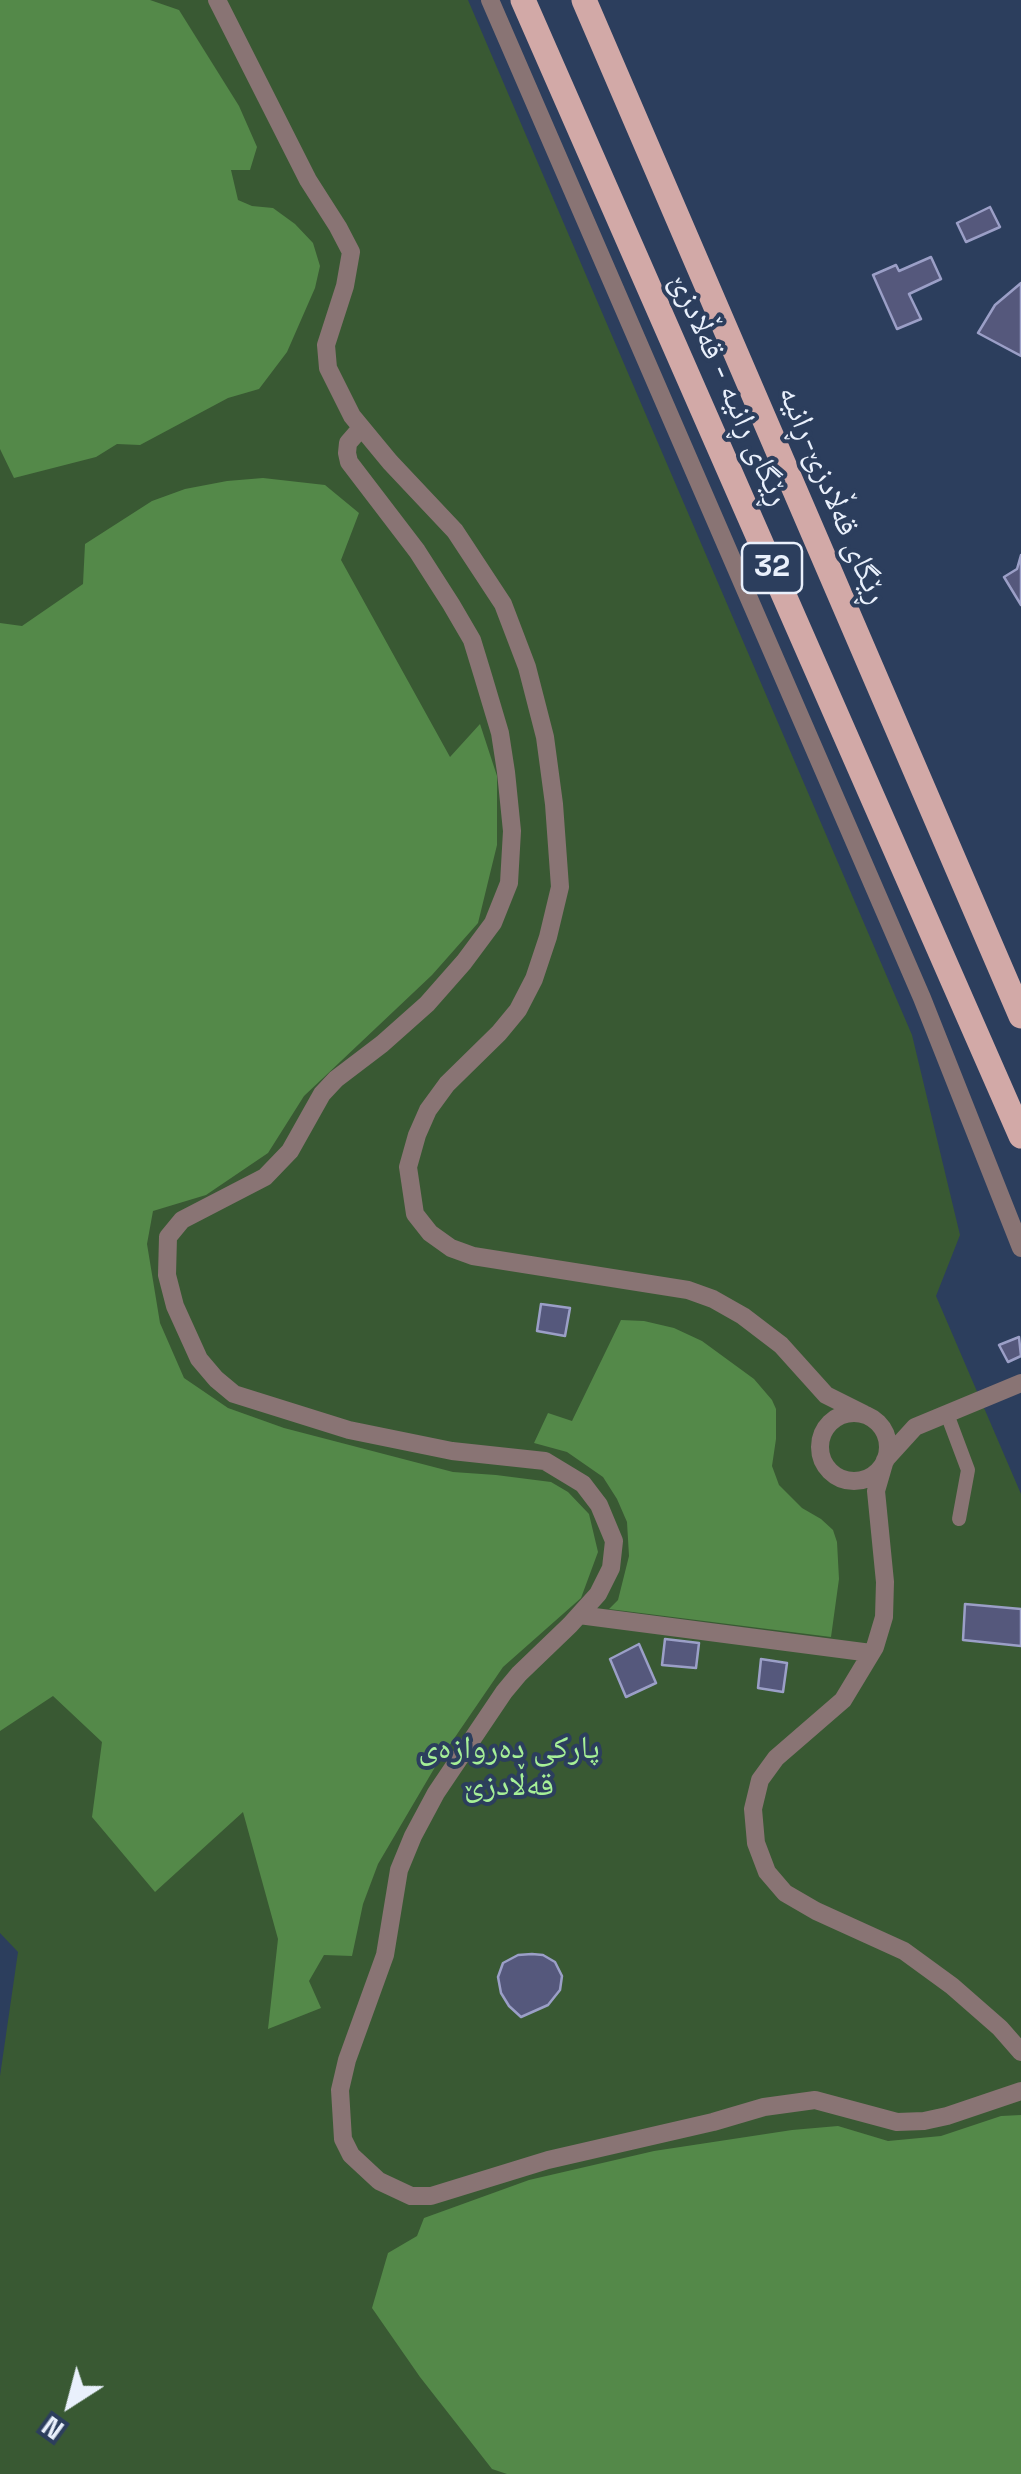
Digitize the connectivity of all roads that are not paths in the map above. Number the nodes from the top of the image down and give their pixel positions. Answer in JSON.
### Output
{"nodes":[{"id":1,"x":217,"y":0,"type":"edge"},
{"id":2,"x":490,"y":0,"type":"edge"},
{"id":3,"x":522,"y":0,"type":"edge"},
{"id":4,"x":584,"y":0,"type":"edge"},
{"id":5,"x":599,"y":0,"type":"edge"},
{"id":6,"x":597,"y":32,"type":"junction"},
{"id":7,"x":361,"y":428,"type":"junction"},
{"id":8,"x":1021,"y":1016,"type":"edge"},
{"id":9,"x":1021,"y":1136,"type":"edge"},
{"id":10,"x":1021,"y":1248,"type":"edge"},
{"id":11,"x":816,"y":1383,"type":"junction"},
{"id":12,"x":1021,"y":1383,"type":"edge"},
{"id":13,"x":947,"y":1414,"type":"junction"},
{"id":14,"x":869,"y":1417,"type":"junction"},
{"id":15,"x":916,"y":1427,"type":"junction"},
{"id":16,"x":821,"y":1438,"type":"junction"},
{"id":17,"x":885,"y":1460,"type":"junction"},
{"id":18,"x":848,"y":1480,"type":"junction"},
{"id":19,"x":876,"y":1506,"type":"junction"},
{"id":20,"x":958,"y":1519,"type":"dead end"},
{"id":21,"x":579,"y":1616,"type":"junction"},
{"id":22,"x":871,"y":1653,"type":"junction"},
{"id":23,"x":1021,"y":2052,"type":"edge"},
{"id":24,"x":1021,"y":2091,"type":"edge"}],
"edges":[{"from":1,"to":7,"type":"street"},
{"from":2,"to":10,"type":"street"},
{"from":3,"to":9,"type":"main road","name":"ڕێگای ڕانیە - قەڵادزێ","number":"32"},
{"from":4,"to":6,"type":"main road","name":"ڕێگای قەڵادزێ-ڕانیە","number":"32"},
{"from":5,"to":6,"type":"street"},
{"from":6,"to":8,"type":"main road","name":"ڕێگای قەڵادزێ-ڕانیە","number":"32"},
{"from":7,"to":11,"type":"street"},
{"from":7,"to":21,"type":"street"},
{"from":11,"to":14,"type":"street"},
{"from":11,"to":16,"type":"street"},
{"from":12,"to":13,"type":"street"},
{"from":13,"to":15,"type":"street"},
{"from":13,"to":20,"type":"street"},
{"from":14,"to":15,"type":"street"},
{"from":14,"to":16,"type":"street"},
{"from":14,"to":17,"type":"street"},
{"from":15,"to":17,"type":"street"},
{"from":16,"to":18,"type":"street"},
{"from":17,"to":18,"type":"street"},
{"from":17,"to":19,"type":"street"},
{"from":18,"to":19,"type":"street"},
{"from":19,"to":22,"type":"street"},
{"from":21,"to":22,"type":"street"},
{"from":21,"to":24,"type":"street"},
{"from":22,"to":23,"type":"street"}]}
